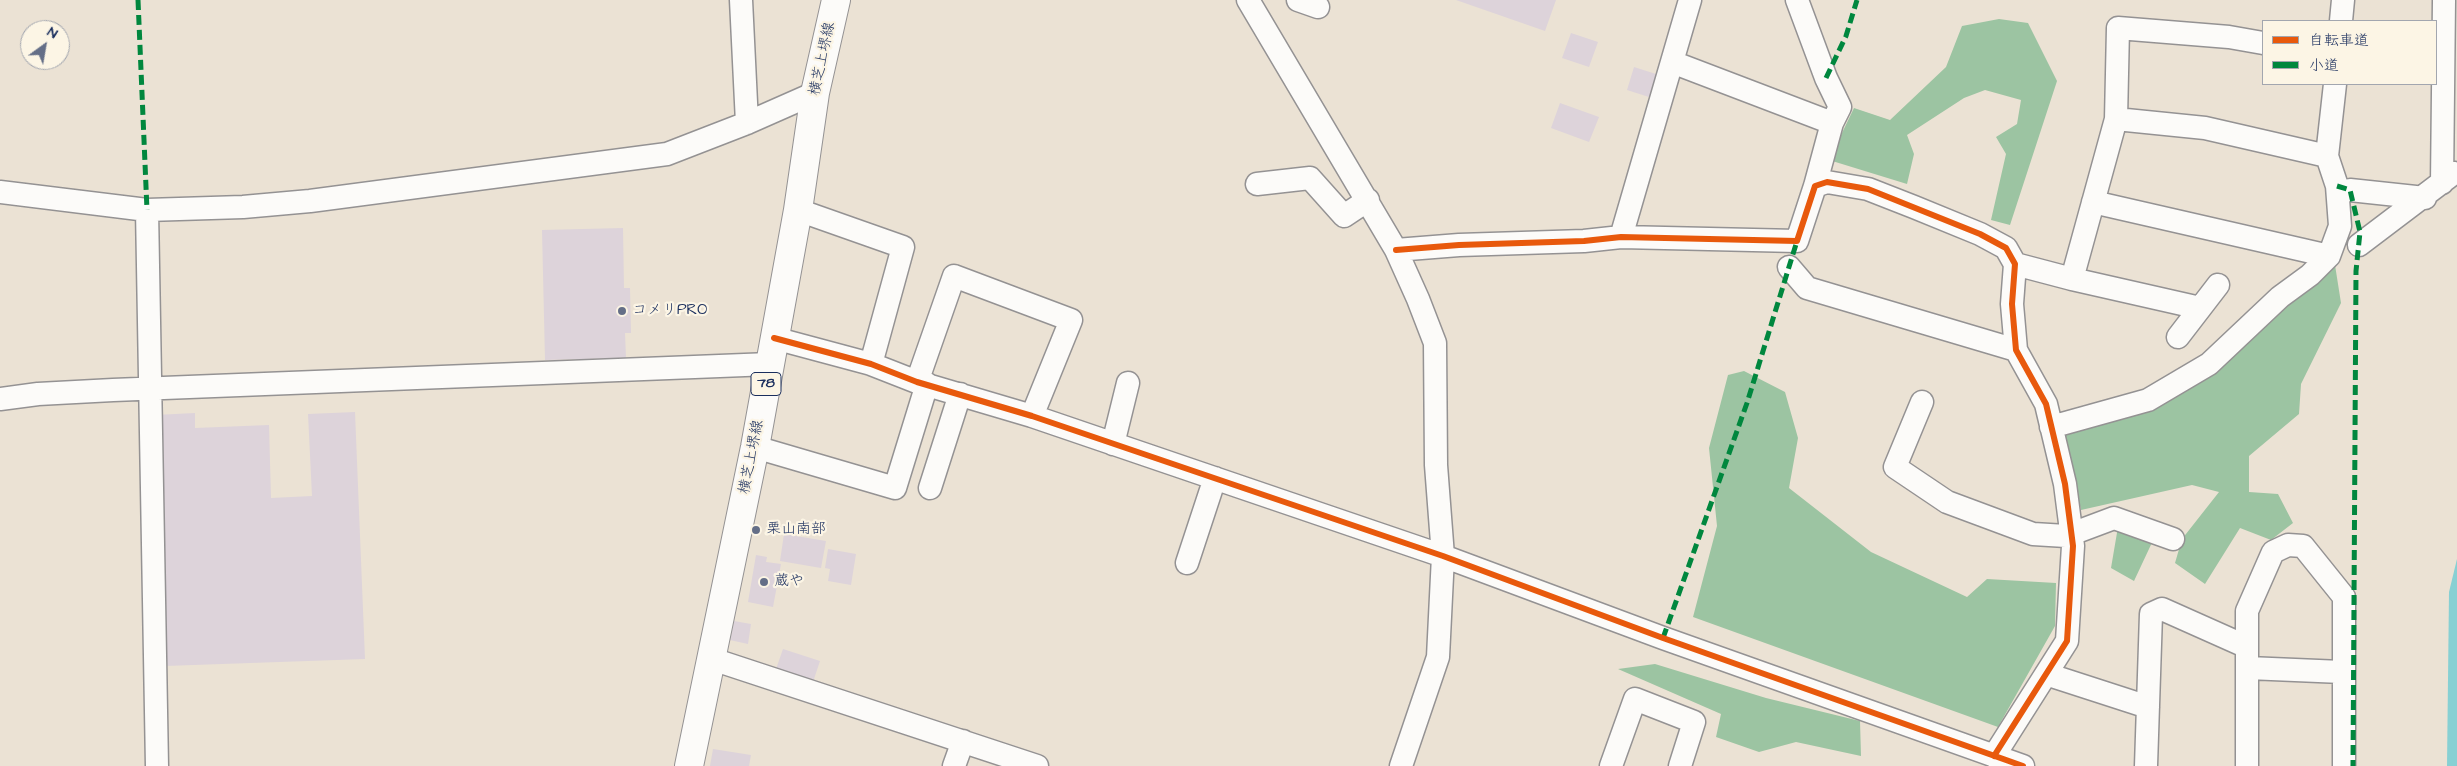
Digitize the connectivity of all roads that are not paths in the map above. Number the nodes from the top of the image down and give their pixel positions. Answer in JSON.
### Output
{"nodes":[{"id":1,"x":741,"y":0,"type":"edge"},
{"id":2,"x":836,"y":0,"type":"edge"},
{"id":3,"x":1248,"y":0,"type":"edge"},
{"id":4,"x":1690,"y":0,"type":"edge"},
{"id":5,"x":1796,"y":0,"type":"edge"},
{"id":6,"x":2342,"y":0,"type":"edge"},
{"id":7,"x":2440,"y":0,"type":"edge"},
{"id":8,"x":2341,"y":20,"type":"edge"},
{"id":9,"x":2262,"y":43,"type":"edge"},
{"id":10,"x":1672,"y":62,"type":"junction"},
{"id":11,"x":2335,"y":85,"type":"edge"},
{"id":12,"x":815,"y":93,"type":"junction"},
{"id":13,"x":2116,"y":119,"type":"junction"},
{"id":14,"x":747,"y":123,"type":"junction"},
{"id":15,"x":1832,"y":123,"type":"junction"},
{"id":16,"x":2328,"y":156,"type":"junction"},
{"id":17,"x":2450,"y":177,"type":"edge"},
{"id":18,"x":1258,"y":184,"type":"dead end"},
{"id":19,"x":1815,"y":186,"type":"junction"},
{"id":20,"x":2350,"y":190,"type":"dead end"},
{"id":21,"x":0,"y":192,"type":"edge"},
{"id":22,"x":2424,"y":198,"type":"junction"},
{"id":23,"x":1368,"y":200,"type":"junction"},
{"id":24,"x":2093,"y":202,"type":"junction"},
{"id":25,"x":147,"y":210,"type":"junction"},
{"id":26,"x":798,"y":210,"type":"junction"},
{"id":27,"x":1621,"y":237,"type":"junction"},
{"id":28,"x":2360,"y":245,"type":"dead end"},
{"id":29,"x":1396,"y":250,"type":"junction"},
{"id":30,"x":2329,"y":256,"type":"junction"},
{"id":31,"x":2015,"y":264,"type":"junction"},
{"id":32,"x":1789,"y":267,"type":"dead end"},
{"id":33,"x":2072,"y":279,"type":"junction"},
{"id":34,"x":2218,"y":285,"type":"dead end"},
{"id":35,"x":2200,"y":308,"type":"junction"},
{"id":36,"x":2178,"y":337,"type":"dead end"},
{"id":37,"x":2016,"y":350,"type":"junction"},
{"id":38,"x":772,"y":351,"type":"junction"},
{"id":39,"x":870,"y":364,"type":"junction"},
{"id":40,"x":922,"y":383,"type":"junction"},
{"id":41,"x":1128,"y":383,"type":"dead end"},
{"id":42,"x":152,"y":389,"type":"junction"},
{"id":43,"x":960,"y":394,"type":"junction"},
{"id":44,"x":0,"y":399,"type":"edge"},
{"id":45,"x":1922,"y":402,"type":"dead end"},
{"id":46,"x":1032,"y":416,"type":"junction"},
{"id":47,"x":2051,"y":427,"type":"junction"},
{"id":48,"x":1113,"y":444,"type":"junction"},
{"id":49,"x":755,"y":448,"type":"junction"},
{"id":50,"x":1215,"y":478,"type":"junction"},
{"id":51,"x":930,"y":488,"type":"dead end"},
{"id":52,"x":2072,"y":534,"type":"junction"},
{"id":53,"x":2173,"y":539,"type":"dead end"},
{"id":54,"x":1443,"y":556,"type":"junction"},
{"id":55,"x":1187,"y":563,"type":"dead end"},
{"id":56,"x":2245,"y":646,"type":"junction"},
{"id":57,"x":712,"y":659,"type":"junction"},
{"id":58,"x":2248,"y":668,"type":"junction"},
{"id":59,"x":2342,"y":672,"type":"junction"},
{"id":60,"x":2046,"y":674,"type":"junction"},
{"id":61,"x":2148,"y":707,"type":"junction"},
{"id":62,"x":963,"y":742,"type":"junction"},
{"id":63,"x":1994,"y":756,"type":"junction"},
{"id":64,"x":157,"y":766,"type":"edge"},
{"id":65,"x":689,"y":766,"type":"edge"},
{"id":66,"x":954,"y":766,"type":"edge"},
{"id":67,"x":1036,"y":766,"type":"edge"},
{"id":68,"x":1402,"y":766,"type":"edge"},
{"id":69,"x":1611,"y":766,"type":"edge"},
{"id":70,"x":1680,"y":766,"type":"edge"},
{"id":71,"x":2023,"y":766,"type":"edge"},
{"id":72,"x":2146,"y":766,"type":"edge"},
{"id":73,"x":2247,"y":766,"type":"edge"},
{"id":74,"x":2344,"y":766,"type":"edge"}],
"edges":[{"from":1,"to":14,"type":"street"},
{"from":2,"to":12,"type":"main road","name":"横芝上堺線","number":"78"},
{"from":3,"to":23,"type":"street"},
{"from":4,"to":10,"type":"street"},
{"from":5,"to":15,"type":"street"},
{"from":6,"to":8,"type":"street"},
{"from":7,"to":17,"type":"street"},
{"from":9,"to":13,"type":"street"},
{"from":10,"to":15,"type":"street"},
{"from":10,"to":27,"type":"street"},
{"from":11,"to":16,"type":"street"},
{"from":12,"to":14,"type":"street"},
{"from":12,"to":26,"type":"main road","name":"横芝上堺線","number":"78"},
{"from":13,"to":16,"type":"street"},
{"from":13,"to":24,"type":"street"},
{"from":14,"to":25,"type":"street"},
{"from":15,"to":19,"type":"street"},
{"from":16,"to":30,"type":"street"},
{"from":17,"to":22,"type":"street"},
{"from":18,"to":23,"type":"street"},
{"from":19,"to":27,"type":"street"},
{"from":19,"to":31,"type":"street"},
{"from":20,"to":22,"type":"street"},
{"from":21,"to":25,"type":"street"},
{"from":22,"to":28,"type":"street"},
{"from":23,"to":29,"type":"street"},
{"from":24,"to":30,"type":"street"},
{"from":24,"to":33,"type":"street"},
{"from":25,"to":42,"type":"street"},
{"from":26,"to":38,"type":"main road","name":"横芝上堺線","number":"78"},
{"from":26,"to":39,"type":"street"},
{"from":27,"to":29,"type":"street"},
{"from":29,"to":54,"type":"street"},
{"from":30,"to":47,"type":"street"},
{"from":31,"to":33,"type":"street"},
{"from":31,"to":37,"type":"street"},
{"from":32,"to":37,"type":"street"},
{"from":33,"to":35,"type":"street"},
{"from":34,"to":35,"type":"street"},
{"from":35,"to":36,"type":"street"},
{"from":37,"to":47,"type":"street"},
{"from":38,"to":39,"type":"street"},
{"from":38,"to":42,"type":"street"},
{"from":38,"to":49,"type":"main road","name":"横芝上堺線","number":"78"},
{"from":39,"to":40,"type":"street"},
{"from":40,"to":43,"type":"street"},
{"from":40,"to":46,"type":"street"},
{"from":40,"to":49,"type":"street"},
{"from":41,"to":48,"type":"street"},
{"from":42,"to":44,"type":"street"},
{"from":42,"to":64,"type":"street"},
{"from":43,"to":46,"type":"street"},
{"from":43,"to":51,"type":"street"},
{"from":45,"to":52,"type":"street"},
{"from":46,"to":48,"type":"street"},
{"from":47,"to":52,"type":"street"},
{"from":48,"to":50,"type":"street"},
{"from":49,"to":57,"type":"main road","name":"横芝上堺線","number":"78"},
{"from":50,"to":54,"type":"street"},
{"from":50,"to":55,"type":"street"},
{"from":52,"to":53,"type":"street"},
{"from":52,"to":60,"type":"street"},
{"from":54,"to":63,"type":"street"},
{"from":54,"to":68,"type":"street"},
{"from":56,"to":58,"type":"street"},
{"from":56,"to":59,"type":"street"},
{"from":56,"to":61,"type":"street"},
{"from":57,"to":62,"type":"street"},
{"from":57,"to":65,"type":"main road","name":"横芝上堺線","number":"78"},
{"from":58,"to":59,"type":"street"},
{"from":58,"to":73,"type":"street"},
{"from":59,"to":74,"type":"street"},
{"from":60,"to":61,"type":"street"},
{"from":60,"to":63,"type":"street"},
{"from":61,"to":72,"type":"street"},
{"from":62,"to":66,"type":"street"},
{"from":62,"to":67,"type":"street"},
{"from":63,"to":71,"type":"street"},
{"from":69,"to":70,"type":"street"}]}
